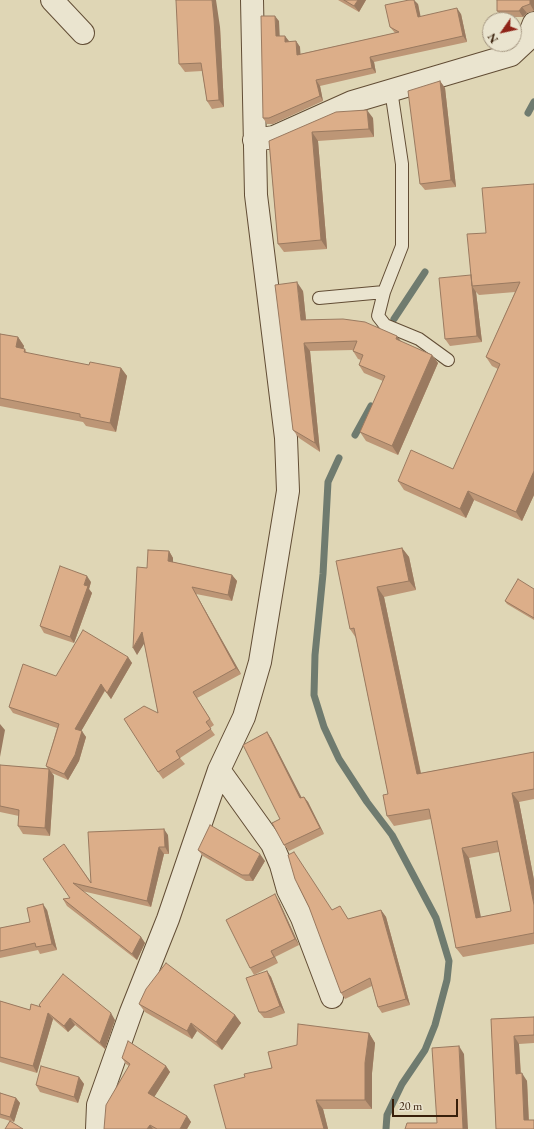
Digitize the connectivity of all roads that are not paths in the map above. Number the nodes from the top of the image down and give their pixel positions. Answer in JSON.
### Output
{"nodes":[{"id":1,"x":52,"y":0,"type":"edge"},
{"id":2,"x":252,"y":0,"type":"edge"},
{"id":3,"x":534,"y":23,"type":"edge"},
{"id":4,"x":83,"y":34,"type":"dead end"},
{"id":5,"x":391,"y":90,"type":"junction"},
{"id":6,"x":254,"y":140,"type":"junction"},
{"id":7,"x":384,"y":292,"type":"junction"},
{"id":8,"x":319,"y":298,"type":"dead end"},
{"id":9,"x":448,"y":360,"type":"dead end"},
{"id":10,"x":219,"y":770,"type":"junction"},
{"id":11,"x":332,"y":996,"type":"dead end"},
{"id":12,"x":97,"y":1129,"type":"edge"}],
"edges":[{"from":1,"to":4,"type":"street"},
{"from":2,"to":6,"type":"street"},
{"from":3,"to":5,"type":"street"},
{"from":5,"to":6,"type":"street"},
{"from":5,"to":7,"type":"lane"},
{"from":6,"to":10,"type":"street"},
{"from":7,"to":8,"type":"lane"},
{"from":7,"to":9,"type":"lane"},
{"from":10,"to":11,"type":"street"},
{"from":10,"to":12,"type":"street"}]}
